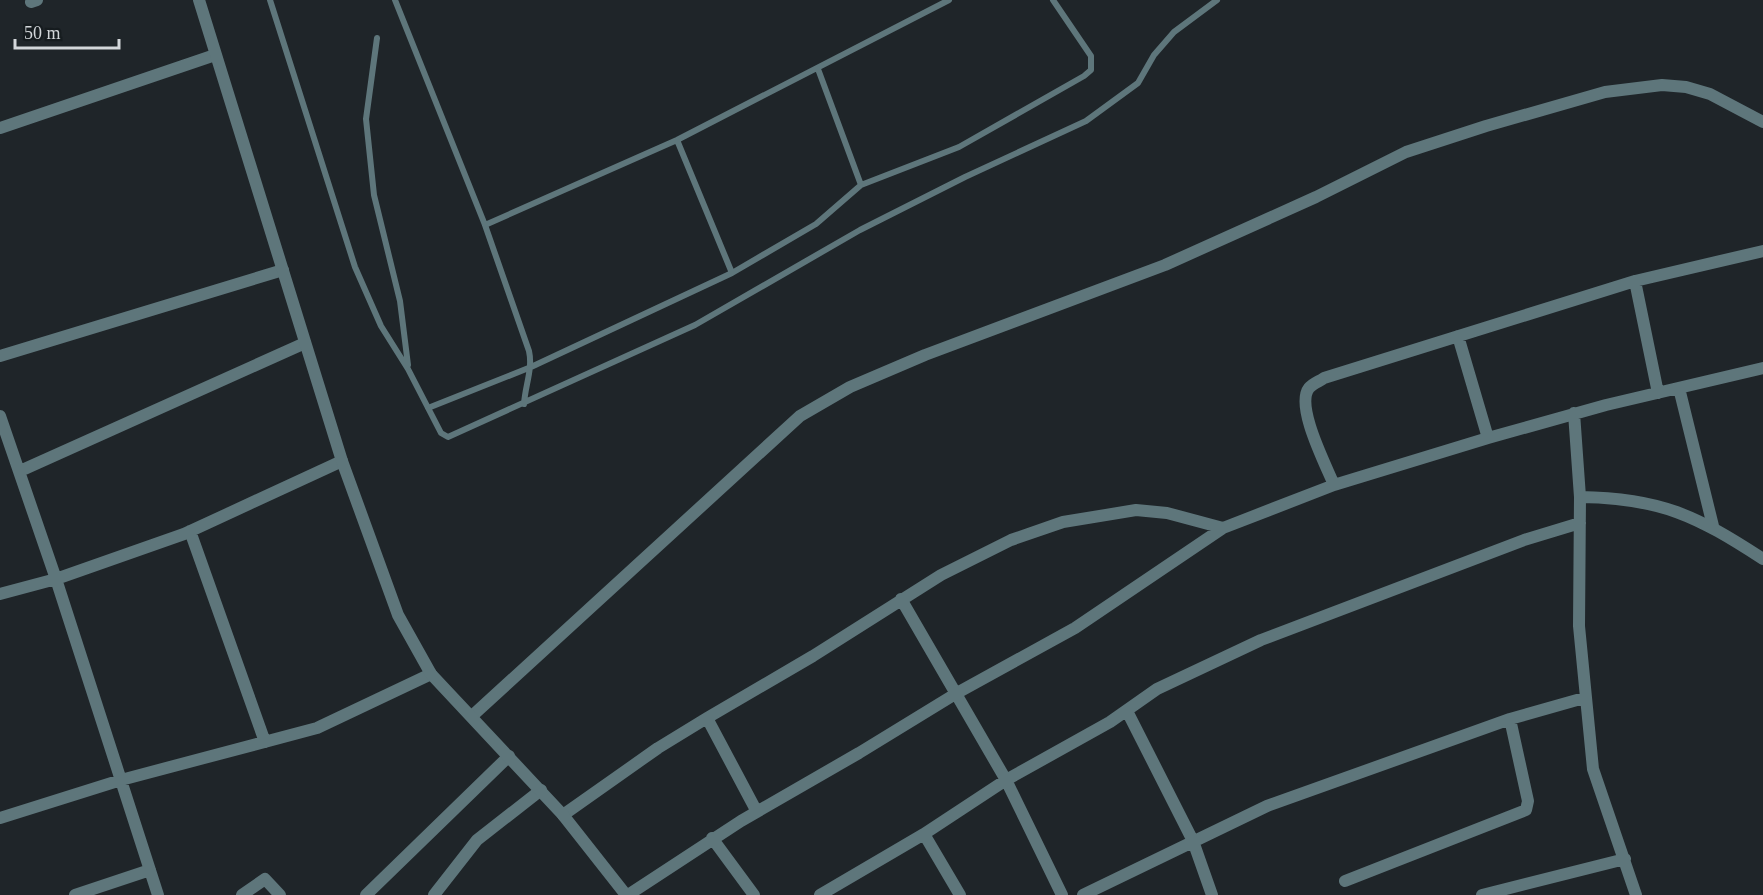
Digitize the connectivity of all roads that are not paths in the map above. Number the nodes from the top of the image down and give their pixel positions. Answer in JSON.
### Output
{"nodes":[{"id":1,"x":199,"y":0,"type":"edge"},
{"id":2,"x":270,"y":0,"type":"edge"},
{"id":3,"x":395,"y":0,"type":"edge"},
{"id":4,"x":949,"y":0,"type":"edge"},
{"id":5,"x":1053,"y":0,"type":"edge"},
{"id":6,"x":1217,"y":0,"type":"edge"},
{"id":7,"x":377,"y":38,"type":"dead end"},
{"id":8,"x":215,"y":55,"type":"junction"},
{"id":9,"x":818,"y":69,"type":"junction"},
{"id":10,"x":1763,"y":122,"type":"edge"},
{"id":11,"x":0,"y":128,"type":"edge"},
{"id":12,"x":677,"y":140,"type":"junction"},
{"id":13,"x":861,"y":184,"type":"junction"},
{"id":14,"x":485,"y":225,"type":"junction"},
{"id":15,"x":1763,"y":251,"type":"edge"},
{"id":16,"x":283,"y":270,"type":"junction"},
{"id":17,"x":732,"y":273,"type":"junction"},
{"id":18,"x":1635,"y":281,"type":"junction"},
{"id":19,"x":1458,"y":336,"type":"junction"},
{"id":20,"x":305,"y":343,"type":"junction"},
{"id":21,"x":0,"y":356,"type":"edge"},
{"id":22,"x":531,"y":368,"type":"junction"},
{"id":23,"x":1763,"y":368,"type":"edge"},
{"id":24,"x":408,"y":369,"type":"junction"},
{"id":25,"x":1679,"y":388,"type":"junction"},
{"id":26,"x":1658,"y":393,"type":"junction"},
{"id":27,"x":524,"y":404,"type":"junction"},
{"id":28,"x":428,"y":408,"type":"junction"},
{"id":29,"x":1574,"y":413,"type":"junction"},
{"id":30,"x":0,"y":416,"type":"edge"},
{"id":31,"x":1488,"y":438,"type":"junction"},
{"id":32,"x":342,"y":461,"type":"junction"},
{"id":33,"x":20,"y":471,"type":"junction"},
{"id":34,"x":1334,"y":485,"type":"junction"},
{"id":35,"x":1580,"y":497,"type":"junction"},
{"id":36,"x":1580,"y":523,"type":"junction"},
{"id":37,"x":1713,"y":526,"type":"junction"},
{"id":38,"x":1223,"y":528,"type":"junction"},
{"id":39,"x":190,"y":531,"type":"junction"},
{"id":40,"x":1763,"y":559,"type":"edge"},
{"id":41,"x":56,"y":579,"type":"junction"},
{"id":42,"x":0,"y":594,"type":"edge"},
{"id":43,"x":901,"y":599,"type":"junction"},
{"id":44,"x":431,"y":674,"type":"junction"},
{"id":45,"x":957,"y":693,"type":"junction"},
{"id":46,"x":1584,"y":698,"type":"junction"},
{"id":47,"x":1126,"y":711,"type":"junction"},
{"id":48,"x":472,"y":716,"type":"junction"},
{"id":49,"x":707,"y":718,"type":"junction"},
{"id":50,"x":1510,"y":719,"type":"junction"},
{"id":51,"x":265,"y":741,"type":"junction"},
{"id":52,"x":509,"y":756,"type":"junction"},
{"id":53,"x":121,"y":780,"type":"junction"},
{"id":54,"x":1006,"y":780,"type":"junction"},
{"id":55,"x":537,"y":786,"type":"junction"},
{"id":56,"x":758,"y":812,"type":"junction"},
{"id":57,"x":563,"y":815,"type":"junction"},
{"id":58,"x":0,"y":818,"type":"edge"},
{"id":59,"x":924,"y":834,"type":"junction"},
{"id":60,"x":712,"y":838,"type":"junction"},
{"id":61,"x":1193,"y":841,"type":"junction"},
{"id":62,"x":1625,"y":859,"type":"junction"},
{"id":63,"x":150,"y":870,"type":"junction"},
{"id":64,"x":1345,"y":881,"type":"dead end"},
{"id":65,"x":75,"y":895,"type":"edge"},
{"id":66,"x":158,"y":895,"type":"edge"},
{"id":67,"x":242,"y":895,"type":"edge"},
{"id":68,"x":280,"y":895,"type":"edge"},
{"id":69,"x":366,"y":895,"type":"edge"},
{"id":70,"x":434,"y":895,"type":"edge"},
{"id":71,"x":627,"y":895,"type":"edge"},
{"id":72,"x":754,"y":895,"type":"edge"},
{"id":73,"x":820,"y":895,"type":"edge"},
{"id":74,"x":960,"y":895,"type":"edge"},
{"id":75,"x":1062,"y":895,"type":"edge"},
{"id":76,"x":1083,"y":895,"type":"edge"},
{"id":77,"x":1212,"y":895,"type":"edge"},
{"id":78,"x":1482,"y":895,"type":"edge"},
{"id":79,"x":1636,"y":895,"type":"edge"}],
"edges":[{"from":1,"to":8,"type":"street"},
{"from":2,"to":24,"type":"lane"},
{"from":3,"to":14,"type":"lane"},
{"from":4,"to":9,"type":"lane"},
{"from":5,"to":13,"type":"lane"},
{"from":6,"to":27,"type":"lane"},
{"from":7,"to":24,"type":"lane"},
{"from":8,"to":11,"type":"street"},
{"from":8,"to":16,"type":"street"},
{"from":9,"to":12,"type":"lane"},
{"from":9,"to":13,"type":"lane"},
{"from":10,"to":48,"type":"street"},
{"from":12,"to":14,"type":"lane"},
{"from":12,"to":17,"type":"lane"},
{"from":13,"to":17,"type":"lane"},
{"from":14,"to":22,"type":"lane"},
{"from":15,"to":18,"type":"street"},
{"from":16,"to":20,"type":"street"},
{"from":16,"to":21,"type":"street"},
{"from":17,"to":22,"type":"lane"},
{"from":18,"to":19,"type":"street"},
{"from":18,"to":26,"type":"street"},
{"from":19,"to":31,"type":"street"},
{"from":19,"to":34,"type":"street"},
{"from":20,"to":32,"type":"street"},
{"from":20,"to":33,"type":"street"},
{"from":22,"to":27,"type":"lane"},
{"from":22,"to":28,"type":"lane"},
{"from":23,"to":25,"type":"street"},
{"from":24,"to":28,"type":"lane"},
{"from":25,"to":26,"type":"street"},
{"from":25,"to":37,"type":"street"},
{"from":26,"to":29,"type":"street"},
{"from":27,"to":28,"type":"lane"},
{"from":29,"to":31,"type":"street"},
{"from":29,"to":35,"type":"street"},
{"from":30,"to":33,"type":"street"},
{"from":31,"to":34,"type":"street"},
{"from":32,"to":39,"type":"street"},
{"from":32,"to":44,"type":"street"},
{"from":33,"to":41,"type":"street"},
{"from":34,"to":38,"type":"street"},
{"from":35,"to":36,"type":"street"},
{"from":35,"to":37,"type":"street"},
{"from":36,"to":46,"type":"street"},
{"from":36,"to":47,"type":"street"},
{"from":37,"to":40,"type":"street"},
{"from":38,"to":43,"type":"street"},
{"from":38,"to":45,"type":"street"},
{"from":39,"to":41,"type":"street"},
{"from":39,"to":51,"type":"street"},
{"from":41,"to":42,"type":"street"},
{"from":41,"to":53,"type":"street"},
{"from":43,"to":45,"type":"street"},
{"from":43,"to":49,"type":"street"},
{"from":44,"to":48,"type":"street"},
{"from":44,"to":51,"type":"street"},
{"from":45,"to":54,"type":"street"},
{"from":45,"to":56,"type":"street"},
{"from":46,"to":50,"type":"street"},
{"from":46,"to":62,"type":"street"},
{"from":47,"to":54,"type":"street"},
{"from":47,"to":61,"type":"street"},
{"from":48,"to":52,"type":"street"},
{"from":49,"to":56,"type":"street"},
{"from":49,"to":57,"type":"street"},
{"from":50,"to":61,"type":"street"},
{"from":50,"to":64,"type":"street"},
{"from":51,"to":53,"type":"street"},
{"from":52,"to":55,"type":"street"},
{"from":52,"to":69,"type":"street"},
{"from":53,"to":58,"type":"street"},
{"from":53,"to":63,"type":"street"},
{"from":54,"to":59,"type":"street"},
{"from":54,"to":75,"type":"street"},
{"from":55,"to":57,"type":"street"},
{"from":55,"to":70,"type":"street"},
{"from":56,"to":60,"type":"street"},
{"from":57,"to":71,"type":"street"},
{"from":59,"to":73,"type":"street"},
{"from":59,"to":74,"type":"street"},
{"from":60,"to":71,"type":"street"},
{"from":60,"to":72,"type":"street"},
{"from":61,"to":76,"type":"street"},
{"from":61,"to":77,"type":"street"},
{"from":62,"to":78,"type":"street"},
{"from":62,"to":79,"type":"street"},
{"from":63,"to":65,"type":"street"},
{"from":63,"to":66,"type":"street"},
{"from":67,"to":68,"type":"street"}]}
